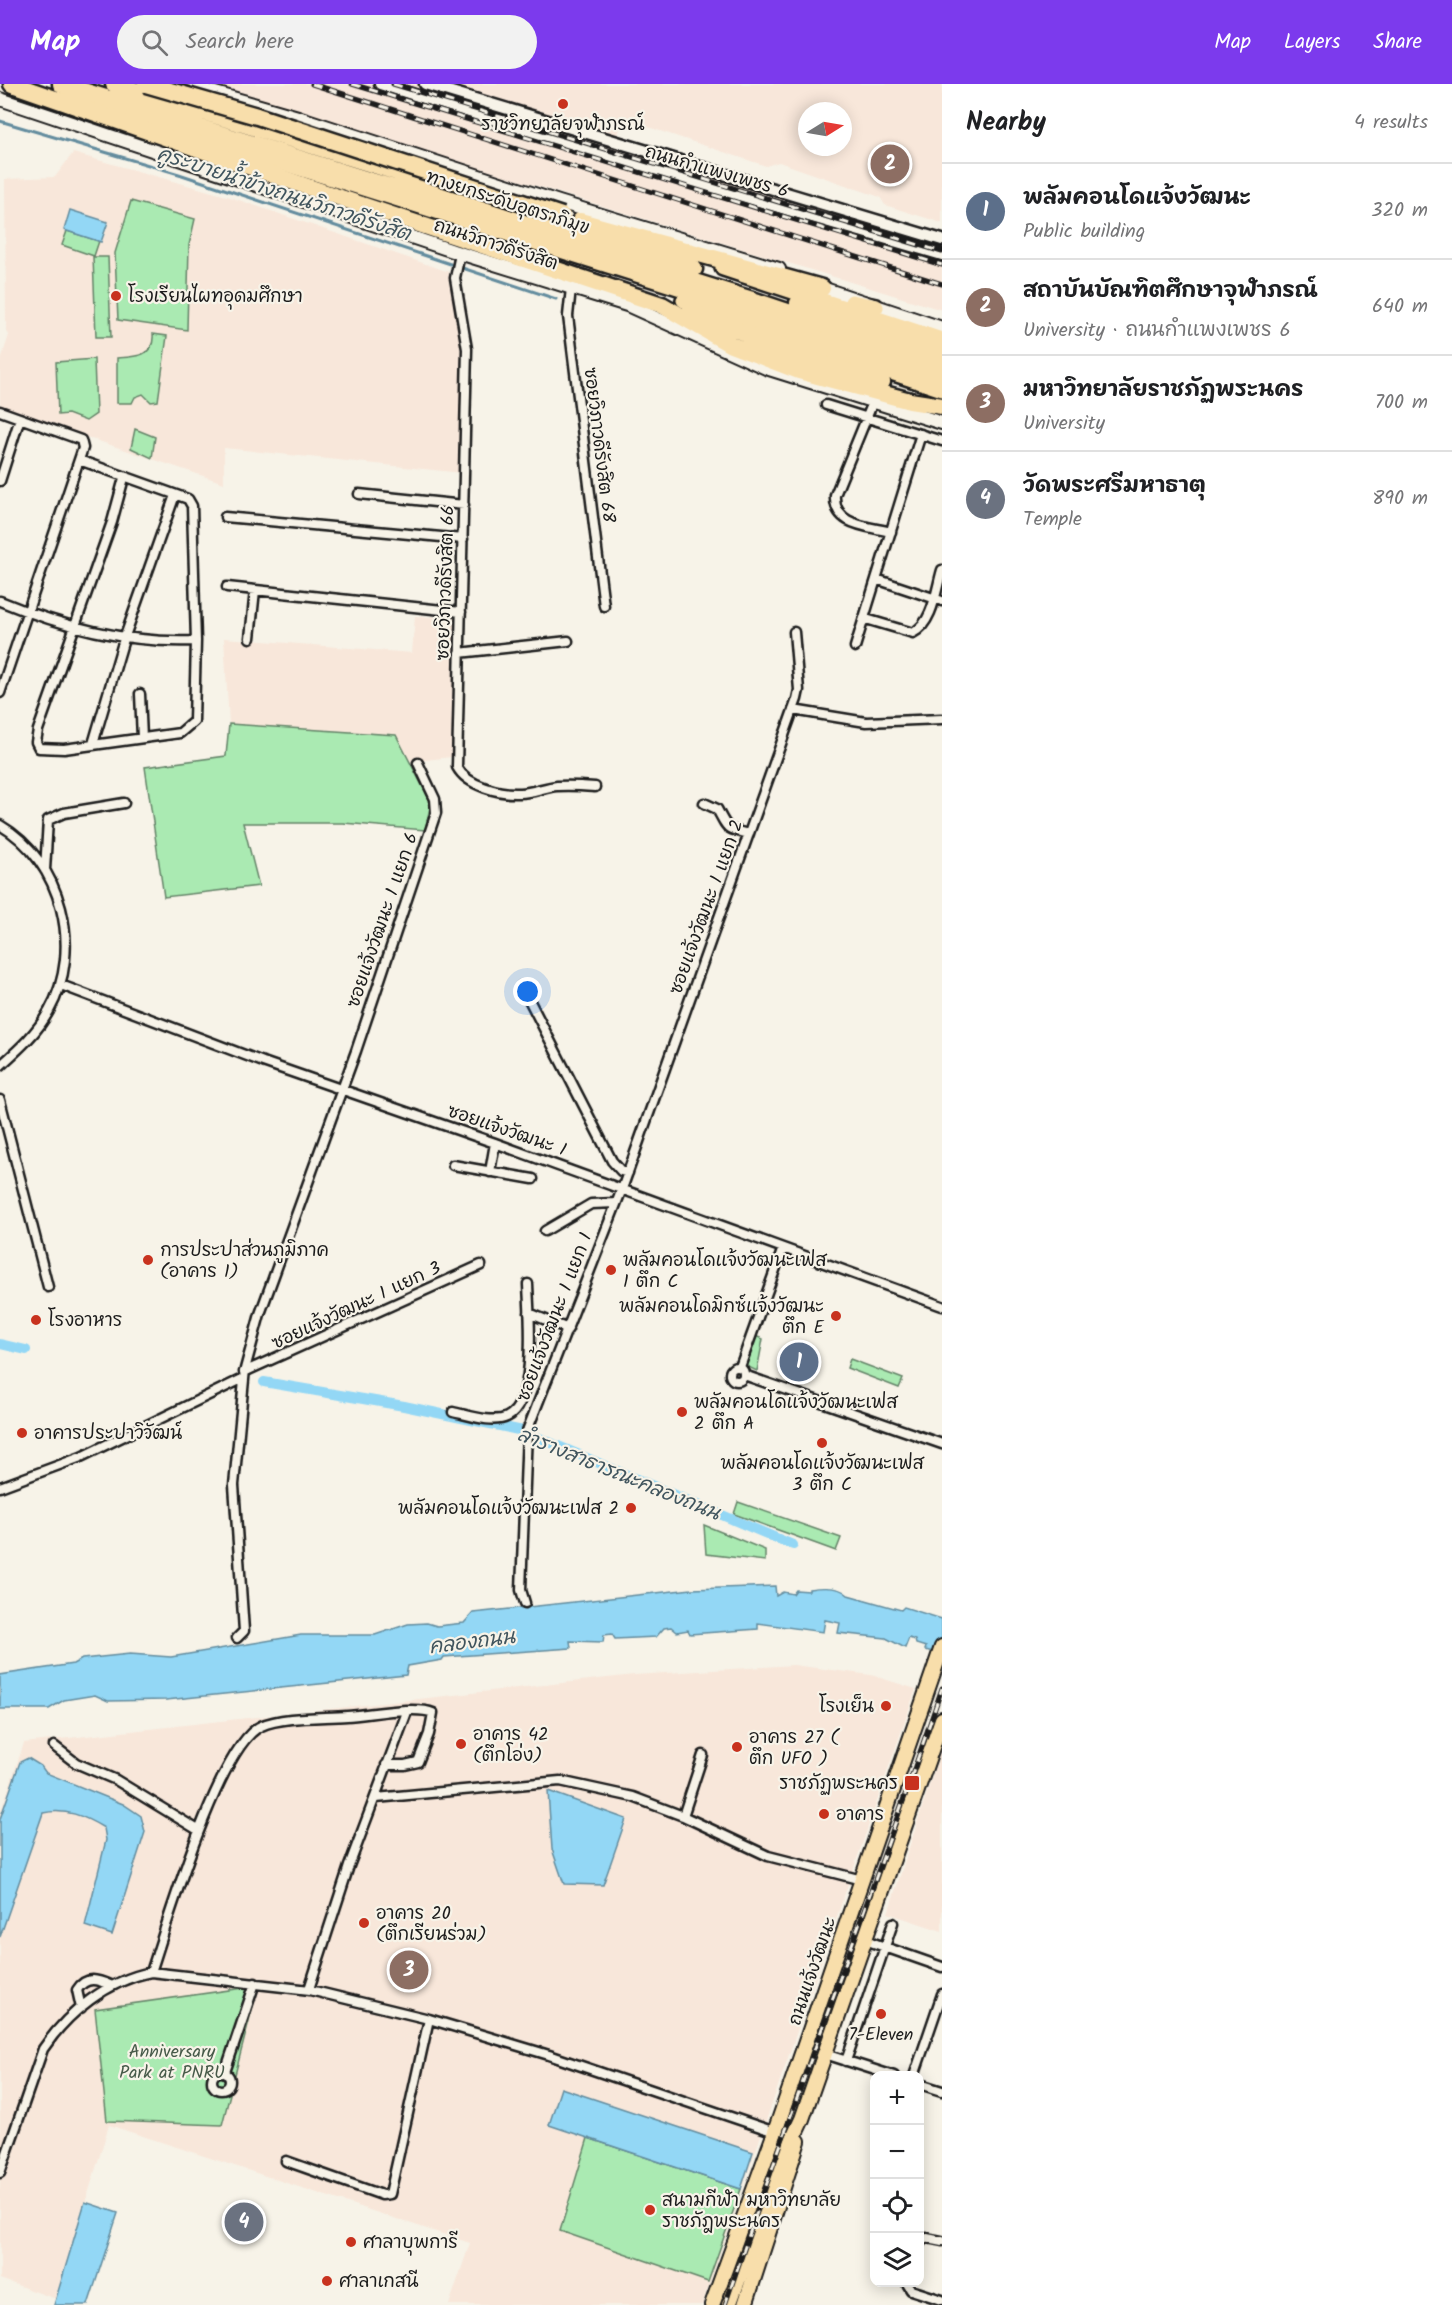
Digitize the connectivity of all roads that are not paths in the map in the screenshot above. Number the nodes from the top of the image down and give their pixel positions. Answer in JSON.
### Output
{"nodes":[{"id":1,"x":12,"y":84,"type":"edge"},
{"id":2,"x":32,"y":84,"type":"edge"},
{"id":3,"x":61,"y":84,"type":"edge"},
{"id":4,"x":114,"y":84,"type":"edge"},
{"id":5,"x":146,"y":84,"type":"edge"},
{"id":6,"x":184,"y":84,"type":"edge"},
{"id":7,"x":425,"y":84,"type":"edge"},
{"id":8,"x":384,"y":85,"type":"edge"},
{"id":9,"x":0,"y":99,"type":"edge"},
{"id":10,"x":912,"y":231,"type":"junction"},
{"id":11,"x":942,"y":240,"type":"edge"},
{"id":12,"x":908,"y":244,"type":"junction"},
{"id":13,"x":942,"y":255,"type":"edge"},
{"id":14,"x":459,"y":258,"type":"junction"},
{"id":15,"x":625,"y":272,"type":"junction"},
{"id":16,"x":571,"y":288,"type":"junction"},
{"id":17,"x":784,"y":288,"type":"junction"},
{"id":18,"x":822,"y":288,"type":"junction"},
{"id":19,"x":876,"y":307,"type":"junction"},
{"id":20,"x":942,"y":328,"type":"edge"},
{"id":21,"x":941,"y":350,"type":"edge"},
{"id":22,"x":942,"y":375,"type":"edge"},
{"id":23,"x":942,"y":389,"type":"edge"},
{"id":24,"x":873,"y":402,"type":"junction"},
{"id":25,"x":826,"y":405,"type":"dead end"},
{"id":26,"x":942,"y":405,"type":"edge"},
{"id":27,"x":0,"y":411,"type":"edge"},
{"id":28,"x":867,"y":417,"type":"junction"},
{"id":29,"x":20,"y":418,"type":"junction"},
{"id":30,"x":942,"y":423,"type":"edge"},
{"id":31,"x":921,"y":434,"type":"junction"},
{"id":32,"x":942,"y":441,"type":"edge"},
{"id":33,"x":79,"y":460,"type":"junction"},
{"id":34,"x":124,"y":478,"type":"junction"},
{"id":35,"x":0,"y":481,"type":"edge"},
{"id":36,"x":360,"y":494,"type":"dead end"},
{"id":37,"x":175,"y":495,"type":"junction"},
{"id":38,"x":464,"y":505,"type":"junction"},
{"id":39,"x":225,"y":517,"type":"dead end"},
{"id":40,"x":891,"y":532,"type":"junction"},
{"id":41,"x":463,"y":539,"type":"junction"},
{"id":42,"x":942,"y":570,"type":"edge"},
{"id":43,"x":876,"y":579,"type":"junction"},
{"id":44,"x":227,"y":587,"type":"dead end"},
{"id":45,"x":255,"y":590,"type":"junction"},
{"id":46,"x":938,"y":600,"type":"edge"},
{"id":47,"x":0,"y":601,"type":"edge"},
{"id":48,"x":604,"y":606,"type":"dead end"},
{"id":49,"x":27,"y":612,"type":"junction"},
{"id":50,"x":460,"y":612,"type":"junction"},
{"id":51,"x":866,"y":619,"type":"junction"},
{"id":52,"x":74,"y":627,"type":"junction"},
{"id":53,"x":794,"y":632,"type":"dead end"},
{"id":54,"x":250,"y":638,"type":"dead end"},
{"id":55,"x":124,"y":639,"type":"junction"},
{"id":56,"x":196,"y":641,"type":"junction"},
{"id":57,"x":568,"y":641,"type":"dead end"},
{"id":58,"x":855,"y":647,"type":"dead end"},
{"id":59,"x":459,"y":653,"type":"junction"},
{"id":60,"x":0,"y":663,"type":"edge"},
{"id":61,"x":10,"y":665,"type":"junction"},
{"id":62,"x":0,"y":693,"type":"edge"},
{"id":63,"x":140,"y":694,"type":"dead end"},
{"id":64,"x":793,"y":710,"type":"junction"},
{"id":65,"x":942,"y":719,"type":"edge"},
{"id":66,"x":142,"y":738,"type":"junction"},
{"id":67,"x":93,"y":744,"type":"junction"},
{"id":68,"x":417,"y":763,"type":"dead end"},
{"id":69,"x":595,"y":787,"type":"dead end"},
{"id":70,"x":124,"y":803,"type":"dead end"},
{"id":71,"x":704,"y":803,"type":"dead end"},
{"id":72,"x":0,"y":825,"type":"edge"},
{"id":73,"x":749,"y":834,"type":"junction"},
{"id":74,"x":45,"y":870,"type":"junction"},
{"id":75,"x":61,"y":985,"type":"junction"},
{"id":76,"x":522,"y":986,"type":"dead end"},
{"id":77,"x":0,"y":1066,"type":"edge"},
{"id":78,"x":342,"y":1090,"type":"junction"},
{"id":79,"x":0,"y":1100,"type":"edge"},
{"id":80,"x":495,"y":1143,"type":"junction"},
{"id":81,"x":453,"y":1165,"type":"dead end"},
{"id":82,"x":490,"y":1172,"type":"junction"},
{"id":83,"x":628,"y":1173,"type":"junction"},
{"id":84,"x":533,"y":1179,"type":"dead end"},
{"id":85,"x":622,"y":1189,"type":"junction"},
{"id":86,"x":616,"y":1203,"type":"junction"},
{"id":87,"x":546,"y":1231,"type":"dead end"},
{"id":88,"x":783,"y":1248,"type":"junction"},
{"id":89,"x":481,"y":1265,"type":"dead end"},
{"id":90,"x":528,"y":1284,"type":"dead end"},
{"id":91,"x":48,"y":1287,"type":"dead end"},
{"id":92,"x":942,"y":1306,"type":"edge"},
{"id":93,"x":529,"y":1313,"type":"junction"},
{"id":94,"x":568,"y":1329,"type":"junction"},
{"id":95,"x":244,"y":1375,"type":"junction"},
{"id":96,"x":453,"y":1412,"type":"dead end"},
{"id":97,"x":942,"y":1444,"type":"edge"},
{"id":98,"x":0,"y":1486,"type":"edge"},
{"id":99,"x":525,"y":1603,"type":"dead end"},
{"id":100,"x":237,"y":1638,"type":"dead end"},
{"id":101,"x":942,"y":1647,"type":"edge"},
{"id":102,"x":407,"y":1712,"type":"junction"},
{"id":103,"x":942,"y":1719,"type":"edge"},
{"id":104,"x":54,"y":1746,"type":"dead end"},
{"id":105,"x":703,"y":1755,"type":"dead end"},
{"id":106,"x":386,"y":1765,"type":"junction"},
{"id":107,"x":376,"y":1798,"type":"junction"},
{"id":108,"x":683,"y":1816,"type":"junction"},
{"id":109,"x":198,"y":1830,"type":"junction"},
{"id":110,"x":862,"y":1880,"type":"junction"},
{"id":111,"x":893,"y":1923,"type":"dead end"},
{"id":112,"x":865,"y":1940,"type":"junction"},
{"id":113,"x":885,"y":1947,"type":"junction"},
{"id":114,"x":942,"y":1967,"type":"edge"},
{"id":115,"x":151,"y":1972,"type":"junction"},
{"id":116,"x":255,"y":1983,"type":"junction"},
{"id":117,"x":112,"y":1986,"type":"junction"},
{"id":118,"x":309,"y":1989,"type":"junction"},
{"id":119,"x":942,"y":1994,"type":"edge"},
{"id":120,"x":81,"y":2008,"type":"junction"},
{"id":121,"x":429,"y":2019,"type":"junction"},
{"id":122,"x":825,"y":2054,"type":"junction"},
{"id":123,"x":846,"y":2061,"type":"junction"},
{"id":124,"x":878,"y":2071,"type":"edge"},
{"id":125,"x":916,"y":2071,"type":"edge"},
{"id":126,"x":225,"y":2072,"type":"dead end"},
{"id":127,"x":924,"y":2085,"type":"edge"},
{"id":128,"x":942,"y":2091,"type":"edge"},
{"id":129,"x":802,"y":2119,"type":"junction"},
{"id":130,"x":775,"y":2132,"type":"junction"},
{"id":131,"x":286,"y":2161,"type":"dead end"},
{"id":132,"x":0,"y":2173,"type":"edge"},
{"id":133,"x":924,"y":2240,"type":"edge"},
{"id":134,"x":942,"y":2241,"type":"edge"},
{"id":135,"x":909,"y":2287,"type":"edge"},
{"id":136,"x":942,"y":2300,"type":"edge"},
{"id":137,"x":712,"y":2305,"type":"edge"},
{"id":138,"x":729,"y":2305,"type":"edge"},
{"id":139,"x":745,"y":2305,"type":"edge"}],
"edges":[{"from":1,"to":26,"type":"highway"},
{"from":2,"to":15,"type":"highway","name":"ถนนวิภาวดีรังสิต"},
{"from":3,"to":21,"type":"highway","name":"ทางยกระดับอุตราภิมุข"},
{"from":4,"to":21,"type":"highway","name":"ทางยกระดับอุตราภิมุข"},
{"from":5,"to":17,"type":"highway"},
{"from":5,"to":18,"type":"highway","bridge":true},
{"from":6,"to":18,"type":"main road"},
{"from":7,"to":10,"type":"street","name":"ถนนกำแพงเพชร 6"},
{"from":8,"to":12,"type":"street","name":"ถนนกำแพงเพชร 6"},
{"from":9,"to":14,"type":"main road","name":"ถนนวิภาวดีรังสิต"},
{"from":10,"to":11,"type":"street","name":"ถนนกำแพงเพชร 6"},
{"from":10,"to":12,"type":"street"},
{"from":12,"to":13,"type":"street","name":"ถนนกำแพงเพชร 6"},
{"from":14,"to":16,"type":"main road","name":"ถนนวิภาวดีรังสิต"},
{"from":14,"to":38,"type":"street","name":"ซอยวิภาวดีรังสิต 66"},
{"from":15,"to":22,"type":"highway","name":"ถนนวิภาวดีรังสิต"},
{"from":15,"to":23,"type":"highway"},
{"from":16,"to":24,"type":"main road","name":"ถนนวิภาวดีรังสิต"},
{"from":16,"to":48,"type":"street","name":"ซอยวิภาวดีรังสิต 68"},
{"from":17,"to":19,"type":"highway"},
{"from":17,"to":21,"type":"highway"},
{"from":18,"to":19,"type":"main road"},
{"from":19,"to":20,"type":"main road"},
{"from":24,"to":28,"type":"street"},
{"from":24,"to":30,"type":"main road","name":"ถนนวิภาวดีรังสิต"},
{"from":25,"to":28,"type":"street"},
{"from":27,"to":29,"type":"street"},
{"from":28,"to":31,"type":"street"},
{"from":28,"to":40,"type":"street"},
{"from":29,"to":33,"type":"street"},
{"from":29,"to":35,"type":"street"},
{"from":31,"to":32,"type":"street"},
{"from":31,"to":40,"type":"street"},
{"from":33,"to":34,"type":"street"},
{"from":33,"to":49,"type":"street"},
{"from":34,"to":37,"type":"street"},
{"from":34,"to":52,"type":"street"},
{"from":36,"to":38,"type":"street"},
{"from":37,"to":55,"type":"street"},
{"from":37,"to":56,"type":"street"},
{"from":38,"to":41,"type":"street","name":"ซอยวิภาวดีรังสิต 66"},
{"from":39,"to":41,"type":"street"},
{"from":40,"to":43,"type":"street"},
{"from":41,"to":50,"type":"street","name":"ซอยวิภาวดีรังสิต 66"},
{"from":42,"to":46,"type":"street"},
{"from":43,"to":46,"type":"street"},
{"from":43,"to":51,"type":"street"},
{"from":44,"to":45,"type":"street"},
{"from":45,"to":50,"type":"street"},
{"from":45,"to":54,"type":"street"},
{"from":46,"to":51,"type":"street"},
{"from":47,"to":49,"type":"street"},
{"from":49,"to":52,"type":"street"},
{"from":49,"to":61,"type":"street"},
{"from":50,"to":59,"type":"street","name":"ซอยวิภาวดีรังสิต 66"},
{"from":51,"to":58,"type":"street"},
{"from":52,"to":55,"type":"street"},
{"from":52,"to":67,"type":"street"},
{"from":53,"to":64,"type":"street","name":"ซอยแจ้งวัฒนะ 1 แยก 2"},
{"from":55,"to":56,"type":"street"},
{"from":55,"to":67,"type":"street"},
{"from":56,"to":66,"type":"street"},
{"from":57,"to":59,"type":"street"},
{"from":59,"to":69,"type":"street","name":"ซอยวิภาวดีรังสิต 66"},
{"from":60,"to":61,"type":"street"},
{"from":61,"to":62,"type":"street"},
{"from":63,"to":66,"type":"street"},
{"from":64,"to":65,"type":"street"},
{"from":64,"to":73,"type":"street","name":"ซอยแจ้งวัฒนะ 1 แยก 2"},
{"from":66,"to":67,"type":"street"},
{"from":68,"to":78,"type":"street","name":"ซอยแจ้งวัฒนะ 1 แยก 6"},
{"from":70,"to":74,"type":"street"},
{"from":71,"to":73,"type":"street"},
{"from":72,"to":74,"type":"street"},
{"from":73,"to":83,"type":"street","name":"ซอยแจ้งวัฒนะ 1 แยก 2"},
{"from":74,"to":75,"type":"street"},
{"from":75,"to":77,"type":"street"},
{"from":75,"to":78,"type":"street","name":"ซอยแจ้งวัฒนะ 1"},
{"from":76,"to":83,"type":"street"},
{"from":78,"to":80,"type":"street","name":"ซอยแจ้งวัฒนะ 1"},
{"from":78,"to":95,"type":"street","name":"ซอยแจ้งวัฒนะ 1 แยก 6"},
{"from":79,"to":91,"type":"street"},
{"from":80,"to":82,"type":"street"},
{"from":80,"to":85,"type":"street","name":"ซอยแจ้งวัฒนะ 1"},
{"from":81,"to":82,"type":"street"},
{"from":82,"to":84,"type":"street"},
{"from":83,"to":85,"type":"street","name":"ซอยแจ้งวัฒนะ 1 แยก 2"},
{"from":85,"to":86,"type":"street","name":"ซอยแจ้งวัฒนะ 1 แยก 1"},
{"from":85,"to":88,"type":"street","name":"ซอยแจ้งวัฒนะ 1"},
{"from":86,"to":87,"type":"street"},
{"from":86,"to":94,"type":"street","name":"ซอยแจ้งวัฒนะ 1 แยก 1"},
{"from":88,"to":92,"type":"street","name":"ซอยแจ้งวัฒนะ 1"},
{"from":88,"to":97,"type":"street"},
{"from":89,"to":95,"type":"street","name":"ซอยแจ้งวัฒนะ 1 แยก 3"},
{"from":90,"to":93,"type":"street"},
{"from":93,"to":94,"type":"street"},
{"from":93,"to":96,"type":"street"},
{"from":94,"to":99,"type":"street","name":"ซอยแจ้งวัฒนะ 1 แยก 1"},
{"from":95,"to":98,"type":"street","name":"ซอยแจ้งวัฒนะ 1 แยก 3"},
{"from":95,"to":100,"type":"street","name":"ซอยแจ้งวัฒนะ 1 แยก 6"},
{"from":101,"to":110,"type":"main road","name":"ถนนแจ้งวัฒนะ"},
{"from":102,"to":106,"type":"street"},
{"from":102,"to":106,"type":"street"},
{"from":102,"to":109,"type":"street"},
{"from":103,"to":112,"type":"main road"},
{"from":104,"to":109,"type":"street"},
{"from":105,"to":108,"type":"street"},
{"from":106,"to":107,"type":"street"},
{"from":107,"to":108,"type":"street"},
{"from":107,"to":118,"type":"street"},
{"from":108,"to":110,"type":"street"},
{"from":109,"to":115,"type":"street"},
{"from":110,"to":130,"type":"main road","name":"ถนนแจ้งวัฒนะ"},
{"from":111,"to":113,"type":"street"},
{"from":112,"to":113,"type":"street"},
{"from":112,"to":122,"type":"main road"},
{"from":113,"to":114,"type":"street"},
{"from":113,"to":123,"type":"street"},
{"from":115,"to":116,"type":"street"},
{"from":115,"to":117,"type":"street"},
{"from":116,"to":118,"type":"street"},
{"from":116,"to":126,"type":"street"},
{"from":117,"to":120,"type":"street"},
{"from":117,"to":120,"type":"street"},
{"from":118,"to":121,"type":"street"},
{"from":119,"to":125,"type":"street"},
{"from":120,"to":132,"type":"street"},
{"from":121,"to":130,"type":"street"},
{"from":121,"to":131,"type":"street"},
{"from":122,"to":123,"type":"street"},
{"from":122,"to":129,"type":"main road"},
{"from":123,"to":124,"type":"street"},
{"from":127,"to":128,"type":"street"},
{"from":129,"to":138,"type":"main road"},
{"from":129,"to":139,"type":"main road"},
{"from":130,"to":137,"type":"main road","name":"ถนนแจ้งวัฒนะ"},
{"from":133,"to":134,"type":"street"},
{"from":135,"to":136,"type":"street"}]}
